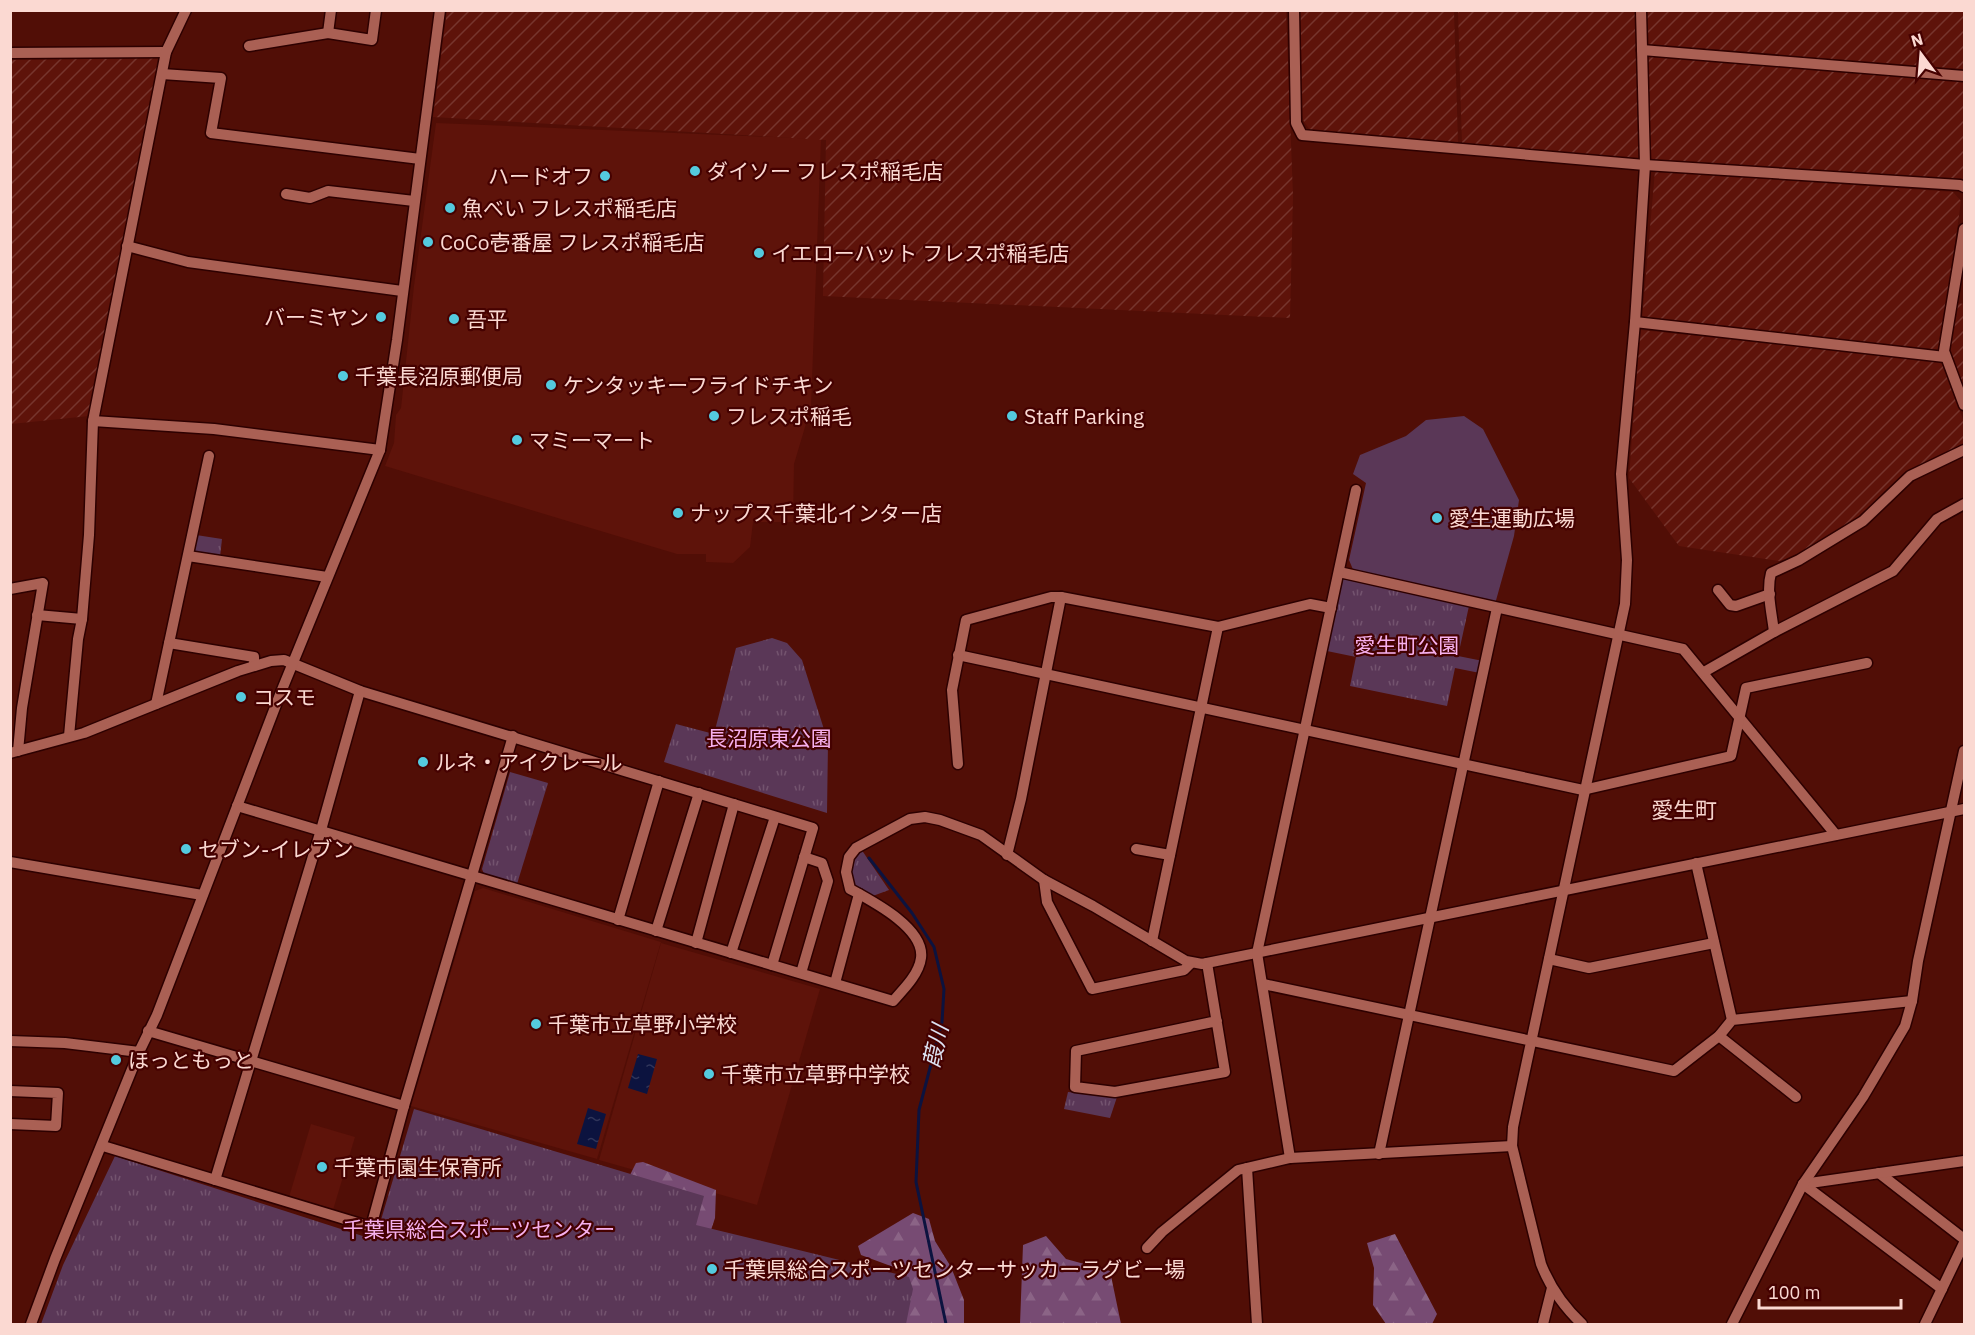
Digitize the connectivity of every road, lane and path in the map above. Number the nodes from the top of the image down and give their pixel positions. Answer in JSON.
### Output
{"nodes":[{"id":1,"x":186,"y":10,"type":"edge"},
{"id":2,"x":331,"y":10,"type":"edge"},
{"id":3,"x":376,"y":10,"type":"edge"},
{"id":4,"x":440,"y":10,"type":"edge"},
{"id":5,"x":1294,"y":10,"type":"edge"},
{"id":6,"x":1641,"y":10,"type":"edge"},
{"id":7,"x":328,"y":33,"type":"junction"},
{"id":8,"x":249,"y":46,"type":"dead end"},
{"id":9,"x":1642,"y":50,"type":"junction"},
{"id":10,"x":166,"y":52,"type":"junction"},
{"id":11,"x":10,"y":53,"type":"edge"},
{"id":12,"x":162,"y":74,"type":"junction"},
{"id":13,"x":1965,"y":76,"type":"edge"},
{"id":14,"x":420,"y":159,"type":"junction"},
{"id":15,"x":1645,"y":165,"type":"junction"},
{"id":16,"x":1965,"y":187,"type":"edge"},
{"id":17,"x":286,"y":194,"type":"dead end"},
{"id":18,"x":414,"y":201,"type":"junction"},
{"id":19,"x":1965,"y":229,"type":"edge"},
{"id":20,"x":127,"y":246,"type":"junction"},
{"id":21,"x":402,"y":291,"type":"junction"},
{"id":22,"x":1953,"y":298,"type":"junction"},
{"id":23,"x":1965,"y":300,"type":"edge"},
{"id":24,"x":1635,"y":322,"type":"junction"},
{"id":25,"x":1945,"y":357,"type":"junction"},
{"id":26,"x":1965,"y":405,"type":"edge"},
{"id":27,"x":93,"y":421,"type":"junction"},
{"id":28,"x":380,"y":450,"type":"junction"},
{"id":29,"x":1965,"y":450,"type":"edge"},
{"id":30,"x":209,"y":456,"type":"dead end"},
{"id":31,"x":1356,"y":490,"type":"dead end"},
{"id":32,"x":1965,"y":504,"type":"edge"},
{"id":33,"x":188,"y":556,"type":"junction"},
{"id":34,"x":1338,"y":572,"type":"junction"},
{"id":35,"x":327,"y":577,"type":"junction"},
{"id":36,"x":10,"y":589,"type":"edge"},
{"id":37,"x":1718,"y":590,"type":"dead end"},
{"id":38,"x":1770,"y":594,"type":"junction"},
{"id":39,"x":1061,"y":597,"type":"junction"},
{"id":40,"x":1331,"y":608,"type":"junction"},
{"id":41,"x":1497,"y":608,"type":"junction"},
{"id":42,"x":38,"y":615,"type":"junction"},
{"id":43,"x":82,"y":619,"type":"junction"},
{"id":44,"x":1218,"y":627,"type":"junction"},
{"id":45,"x":1774,"y":632,"type":"junction"},
{"id":46,"x":1618,"y":635,"type":"junction"},
{"id":47,"x":170,"y":643,"type":"junction"},
{"id":48,"x":958,"y":655,"type":"junction"},
{"id":49,"x":292,"y":663,"type":"junction"},
{"id":50,"x":1867,"y":663,"type":"dead end"},
{"id":51,"x":254,"y":666,"type":"junction"},
{"id":52,"x":1704,"y":672,"type":"junction"},
{"id":53,"x":1045,"y":674,"type":"junction"},
{"id":54,"x":360,"y":691,"type":"junction"},
{"id":55,"x":156,"y":704,"type":"junction"},
{"id":56,"x":1202,"y":708,"type":"junction"},
{"id":57,"x":1740,"y":717,"type":"junction"},
{"id":58,"x":1304,"y":731,"type":"junction"},
{"id":59,"x":69,"y":736,"type":"junction"},
{"id":60,"x":513,"y":736,"type":"junction"},
{"id":61,"x":1965,"y":751,"type":"edge"},
{"id":62,"x":14,"y":752,"type":"edge"},
{"id":63,"x":958,"y":764,"type":"dead end"},
{"id":64,"x":1462,"y":764,"type":"junction"},
{"id":65,"x":659,"y":781,"type":"junction"},
{"id":66,"x":1583,"y":790,"type":"junction"},
{"id":67,"x":699,"y":793,"type":"junction"},
{"id":68,"x":734,"y":804,"type":"junction"},
{"id":69,"x":237,"y":806,"type":"junction"},
{"id":70,"x":1965,"y":809,"type":"edge"},
{"id":71,"x":1951,"y":812,"type":"junction"},
{"id":72,"x":775,"y":817,"type":"junction"},
{"id":73,"x":321,"y":830,"type":"junction"},
{"id":74,"x":1836,"y":835,"type":"junction"},
{"id":75,"x":1136,"y":849,"type":"dead end"},
{"id":76,"x":1007,"y":855,"type":"junction"},
{"id":77,"x":1170,"y":855,"type":"junction"},
{"id":78,"x":804,"y":857,"type":"junction"},
{"id":79,"x":10,"y":862,"type":"edge"},
{"id":80,"x":1696,"y":863,"type":"junction"},
{"id":81,"x":472,"y":876,"type":"junction"},
{"id":82,"x":1044,"y":880,"type":"junction"},
{"id":83,"x":1564,"y":891,"type":"junction"},
{"id":84,"x":859,"y":894,"type":"junction"},
{"id":85,"x":202,"y":895,"type":"junction"},
{"id":86,"x":1431,"y":918,"type":"junction"},
{"id":87,"x":618,"y":920,"type":"junction"},
{"id":88,"x":656,"y":931,"type":"junction"},
{"id":89,"x":1152,"y":941,"type":"junction"},
{"id":90,"x":696,"y":943,"type":"junction"},
{"id":91,"x":1714,"y":943,"type":"junction"},
{"id":92,"x":732,"y":953,"type":"junction"},
{"id":93,"x":1257,"y":953,"type":"junction"},
{"id":94,"x":1549,"y":958,"type":"junction"},
{"id":95,"x":1191,"y":963,"type":"junction"},
{"id":96,"x":1207,"y":963,"type":"junction"},
{"id":97,"x":772,"y":965,"type":"junction"},
{"id":98,"x":801,"y":973,"type":"junction"},
{"id":99,"x":835,"y":983,"type":"junction"},
{"id":100,"x":1263,"y":984,"type":"junction"},
{"id":101,"x":1912,"y":1001,"type":"junction"},
{"id":102,"x":1410,"y":1015,"type":"junction"},
{"id":103,"x":1732,"y":1020,"type":"junction"},
{"id":104,"x":1217,"y":1021,"type":"junction"},
{"id":105,"x":148,"y":1032,"type":"junction"},
{"id":106,"x":1719,"y":1036,"type":"junction"},
{"id":107,"x":10,"y":1041,"type":"edge"},
{"id":108,"x":1531,"y":1041,"type":"junction"},
{"id":109,"x":139,"y":1052,"type":"junction"},
{"id":110,"x":250,"y":1060,"type":"junction"},
{"id":111,"x":10,"y":1091,"type":"edge"},
{"id":112,"x":1796,"y":1097,"type":"dead end"},
{"id":113,"x":404,"y":1106,"type":"junction"},
{"id":114,"x":10,"y":1124,"type":"edge"},
{"id":115,"x":103,"y":1146,"type":"junction"},
{"id":116,"x":1512,"y":1146,"type":"junction"},
{"id":117,"x":1379,"y":1154,"type":"junction"},
{"id":118,"x":1290,"y":1158,"type":"junction"},
{"id":119,"x":1965,"y":1161,"type":"edge"},
{"id":120,"x":1247,"y":1168,"type":"junction"},
{"id":121,"x":1879,"y":1173,"type":"junction"},
{"id":122,"x":215,"y":1180,"type":"junction"},
{"id":123,"x":1803,"y":1184,"type":"junction"},
{"id":124,"x":1965,"y":1239,"type":"edge"},
{"id":125,"x":1965,"y":1244,"type":"edge"},
{"id":126,"x":1147,"y":1248,"type":"dead end"},
{"id":127,"x":1552,"y":1288,"type":"junction"},
{"id":128,"x":1942,"y":1289,"type":"junction"},
{"id":129,"x":31,"y":1324,"type":"edge"},
{"id":130,"x":1257,"y":1324,"type":"edge"},
{"id":131,"x":1543,"y":1324,"type":"edge"},
{"id":132,"x":1582,"y":1324,"type":"edge"},
{"id":133,"x":1732,"y":1324,"type":"edge"},
{"id":134,"x":1925,"y":1324,"type":"edge"}],
"edges":[{"from":1,"to":10,"type":"street"},
{"from":2,"to":7,"type":"street"},
{"from":3,"to":7,"type":"street"},
{"from":4,"to":14,"type":"street"},
{"from":5,"to":15,"type":"street"},
{"from":6,"to":9,"type":"street"},
{"from":7,"to":8,"type":"street"},
{"from":9,"to":13,"type":"street"},
{"from":9,"to":15,"type":"street"},
{"from":10,"to":11,"type":"street"},
{"from":10,"to":12,"type":"street"},
{"from":12,"to":14,"type":"street"},
{"from":12,"to":20,"type":"street"},
{"from":14,"to":18,"type":"street"},
{"from":15,"to":16,"type":"street"},
{"from":15,"to":24,"type":"street"},
{"from":17,"to":18,"type":"street"},
{"from":18,"to":21,"type":"street"},
{"from":19,"to":22,"type":"street"},
{"from":20,"to":21,"type":"street"},
{"from":20,"to":27,"type":"street"},
{"from":21,"to":28,"type":"street"},
{"from":22,"to":23,"type":"street"},
{"from":22,"to":25,"type":"street"},
{"from":24,"to":25,"type":"street"},
{"from":24,"to":46,"type":"street"},
{"from":25,"to":26,"type":"street"},
{"from":27,"to":28,"type":"street"},
{"from":27,"to":43,"type":"street"},
{"from":28,"to":35,"type":"street"},
{"from":29,"to":38,"type":"street"},
{"from":30,"to":33,"type":"street"},
{"from":31,"to":34,"type":"street"},
{"from":32,"to":45,"type":"street"},
{"from":33,"to":35,"type":"street"},
{"from":33,"to":47,"type":"street"},
{"from":34,"to":40,"type":"street"},
{"from":34,"to":41,"type":"street"},
{"from":35,"to":49,"type":"street"},
{"from":36,"to":42,"type":"street"},
{"from":37,"to":38,"type":"street"},
{"from":38,"to":45,"type":"street"},
{"from":39,"to":44,"type":"street"},
{"from":39,"to":48,"type":"street"},
{"from":39,"to":53,"type":"street"},
{"from":40,"to":44,"type":"street"},
{"from":40,"to":58,"type":"street"},
{"from":41,"to":46,"type":"street"},
{"from":41,"to":64,"type":"street"},
{"from":42,"to":43,"type":"street"},
{"from":42,"to":62,"type":"street"},
{"from":43,"to":59,"type":"street"},
{"from":44,"to":56,"type":"street"},
{"from":45,"to":52,"type":"street"},
{"from":46,"to":52,"type":"street"},
{"from":46,"to":66,"type":"street"},
{"from":47,"to":51,"type":"street"},
{"from":47,"to":55,"type":"street"},
{"from":48,"to":53,"type":"street"},
{"from":48,"to":63,"type":"street"},
{"from":49,"to":51,"type":"street"},
{"from":49,"to":54,"type":"street"},
{"from":49,"to":69,"type":"street"},
{"from":50,"to":57,"type":"street"},
{"from":51,"to":55,"type":"street"},
{"from":52,"to":57,"type":"street"},
{"from":53,"to":56,"type":"street"},
{"from":53,"to":76,"type":"street"},
{"from":54,"to":60,"type":"street"},
{"from":54,"to":73,"type":"street"},
{"from":55,"to":59,"type":"street"},
{"from":56,"to":58,"type":"street"},
{"from":56,"to":77,"type":"street"},
{"from":57,"to":66,"type":"street"},
{"from":57,"to":74,"type":"street"},
{"from":58,"to":64,"type":"street"},
{"from":58,"to":93,"type":"street"},
{"from":59,"to":62,"type":"street"},
{"from":60,"to":65,"type":"street"},
{"from":60,"to":81,"type":"street"},
{"from":61,"to":71,"type":"street"},
{"from":64,"to":66,"type":"street"},
{"from":64,"to":86,"type":"street"},
{"from":65,"to":67,"type":"street"},
{"from":65,"to":87,"type":"street"},
{"from":66,"to":83,"type":"street"},
{"from":67,"to":68,"type":"street"},
{"from":67,"to":88,"type":"street"},
{"from":68,"to":72,"type":"street"},
{"from":68,"to":90,"type":"street"},
{"from":69,"to":73,"type":"street"},
{"from":69,"to":85,"type":"street"},
{"from":70,"to":71,"type":"street"},
{"from":71,"to":74,"type":"street"},
{"from":71,"to":101,"type":"street"},
{"from":72,"to":78,"type":"street"},
{"from":72,"to":92,"type":"street"},
{"from":73,"to":81,"type":"street"},
{"from":73,"to":110,"type":"street"},
{"from":74,"to":80,"type":"street"},
{"from":75,"to":77,"type":"street"},
{"from":76,"to":82,"type":"street"},
{"from":76,"to":84,"type":"street"},
{"from":77,"to":89,"type":"street"},
{"from":78,"to":97,"type":"street"},
{"from":78,"to":98,"type":"street"},
{"from":79,"to":85,"type":"street"},
{"from":80,"to":83,"type":"street"},
{"from":80,"to":91,"type":"street"},
{"from":81,"to":87,"type":"street"},
{"from":81,"to":113,"type":"street"},
{"from":82,"to":89,"type":"street"},
{"from":82,"to":95,"type":"street"},
{"from":83,"to":86,"type":"street"},
{"from":83,"to":94,"type":"street"},
{"from":84,"to":99,"type":"street"},
{"from":84,"to":99,"type":"street"},
{"from":85,"to":105,"type":"street"},
{"from":86,"to":93,"type":"street"},
{"from":86,"to":102,"type":"street"},
{"from":87,"to":88,"type":"street"},
{"from":88,"to":90,"type":"street"},
{"from":89,"to":95,"type":"street"},
{"from":90,"to":92,"type":"street"},
{"from":91,"to":94,"type":"street"},
{"from":91,"to":103,"type":"street"},
{"from":92,"to":97,"type":"street"},
{"from":93,"to":96,"type":"street"},
{"from":93,"to":100,"type":"street"},
{"from":94,"to":108,"type":"street"},
{"from":95,"to":96,"type":"street"},
{"from":96,"to":104,"type":"street"},
{"from":97,"to":98,"type":"street"},
{"from":98,"to":99,"type":"street"},
{"from":100,"to":102,"type":"street"},
{"from":100,"to":118,"type":"street"},
{"from":101,"to":103,"type":"street"},
{"from":101,"to":123,"type":"street"},
{"from":102,"to":108,"type":"street"},
{"from":102,"to":117,"type":"street"},
{"from":103,"to":106,"type":"street"},
{"from":104,"to":104,"type":"street"},
{"from":105,"to":109,"type":"street"},
{"from":105,"to":110,"type":"street"},
{"from":106,"to":108,"type":"street"},
{"from":106,"to":112,"type":"street"},
{"from":107,"to":109,"type":"street"},
{"from":108,"to":116,"type":"street"},
{"from":109,"to":115,"type":"street"},
{"from":110,"to":113,"type":"street"},
{"from":110,"to":122,"type":"street"},
{"from":111,"to":114,"type":"street"},
{"from":113,"to":122,"type":"street"},
{"from":115,"to":122,"type":"street"},
{"from":115,"to":129,"type":"street"},
{"from":116,"to":117,"type":"street"},
{"from":116,"to":127,"type":"street"},
{"from":117,"to":118,"type":"street"},
{"from":118,"to":120,"type":"street"},
{"from":119,"to":121,"type":"street"},
{"from":120,"to":126,"type":"street"},
{"from":120,"to":130,"type":"street"},
{"from":121,"to":123,"type":"street"},
{"from":121,"to":124,"type":"street"},
{"from":123,"to":128,"type":"street"},
{"from":123,"to":133,"type":"street"},
{"from":125,"to":128,"type":"street"},
{"from":127,"to":131,"type":"street"},
{"from":127,"to":132,"type":"street"},
{"from":128,"to":134,"type":"street"}]}
